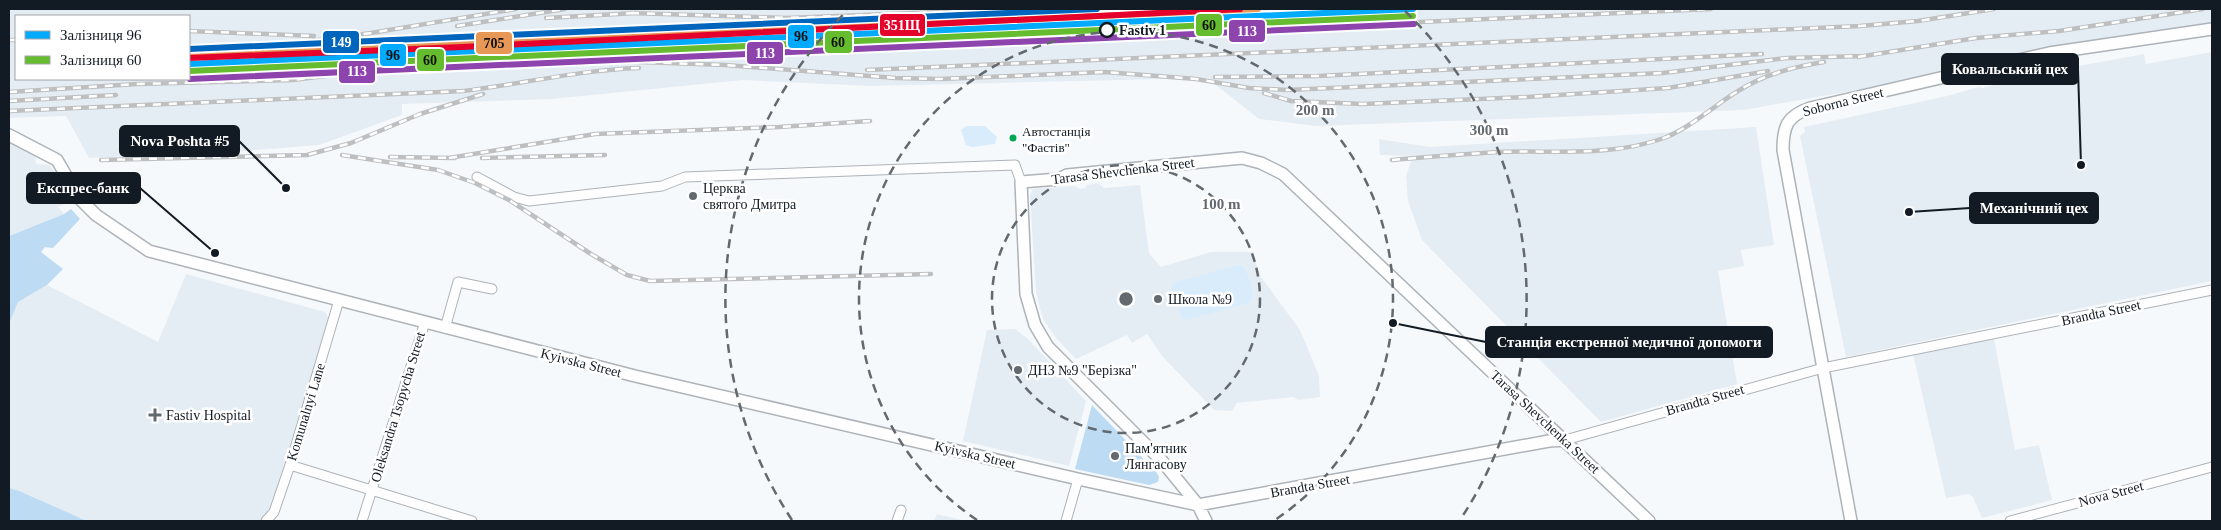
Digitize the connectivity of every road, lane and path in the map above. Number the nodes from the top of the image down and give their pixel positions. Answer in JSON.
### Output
{"nodes":[{"id":1,"x":2212,"y":29,"type":"edge"},
{"id":2,"x":9,"y":135,"type":"edge"},
{"id":3,"x":477,"y":177,"type":"dead end"},
{"id":4,"x":1021,"y":182,"type":"junction"},
{"id":5,"x":492,"y":289,"type":"dead end"},
{"id":6,"x":2212,"y":290,"type":"edge"},
{"id":7,"x":339,"y":300,"type":"junction"},
{"id":8,"x":424,"y":322,"type":"junction"},
{"id":9,"x":445,"y":328,"type":"junction"},
{"id":10,"x":1823,"y":368,"type":"junction"},
{"id":11,"x":1565,"y":440,"type":"junction"},
{"id":12,"x":290,"y":465,"type":"junction"},
{"id":13,"x":2212,"y":468,"type":"edge"},
{"id":14,"x":1078,"y":480,"type":"junction"},
{"id":15,"x":372,"y":491,"type":"junction"},
{"id":16,"x":1198,"y":505,"type":"junction"},
{"id":17,"x":901,"y":510,"type":"dead end"},
{"id":18,"x":266,"y":521,"type":"edge"},
{"id":19,"x":362,"y":521,"type":"edge"},
{"id":20,"x":472,"y":521,"type":"edge"},
{"id":21,"x":897,"y":521,"type":"edge"},
{"id":22,"x":1066,"y":521,"type":"edge"},
{"id":23,"x":1206,"y":521,"type":"edge"},
{"id":24,"x":1648,"y":521,"type":"edge"},
{"id":25,"x":1851,"y":521,"type":"edge"},
{"id":26,"x":2010,"y":521,"type":"edge"}],
"edges":[{"from":1,"to":10,"type":"main road","name":"Soborna Street"},
{"from":2,"to":7,"type":"main road","name":"Kyivska Street"},
{"from":3,"to":4,"type":"street"},
{"from":4,"to":11,"type":"main road","name":"Tarasa Shevchenka Street"},
{"from":4,"to":16,"type":"main road"},
{"from":5,"to":9,"type":"street"},
{"from":6,"to":10,"type":"street","name":"Brandta Street"},
{"from":7,"to":8,"type":"main road","name":"Kyivska Street"},
{"from":7,"to":12,"type":"street","name":"Komunalnyi Lane"},
{"from":8,"to":9,"type":"main road","name":"Kyivska Street"},
{"from":8,"to":15,"type":"street","name":"Oleksandra Tsopycha Street"},
{"from":9,"to":14,"type":"main road","name":"Kyivska Street"},
{"from":10,"to":11,"type":"street","name":"Brandta Street"},
{"from":10,"to":25,"type":"main road","name":"Soborna Street"},
{"from":11,"to":16,"type":"main road","name":"Brandta Street"},
{"from":11,"to":24,"type":"main road","name":"Tarasa Shevchenka Street"},
{"from":12,"to":15,"type":"street"},
{"from":12,"to":18,"type":"street","name":"Komunalnyi Lane"},
{"from":13,"to":26,"type":"street","name":"Nova Street"},
{"from":14,"to":16,"type":"main road","name":"Kyivska Street"},
{"from":14,"to":22,"type":"street"},
{"from":15,"to":19,"type":"street","name":"Oleksandra Tsopycha Street"},
{"from":15,"to":20,"type":"street"},
{"from":16,"to":23,"type":"main road"},
{"from":17,"to":21,"type":"street"}]}
